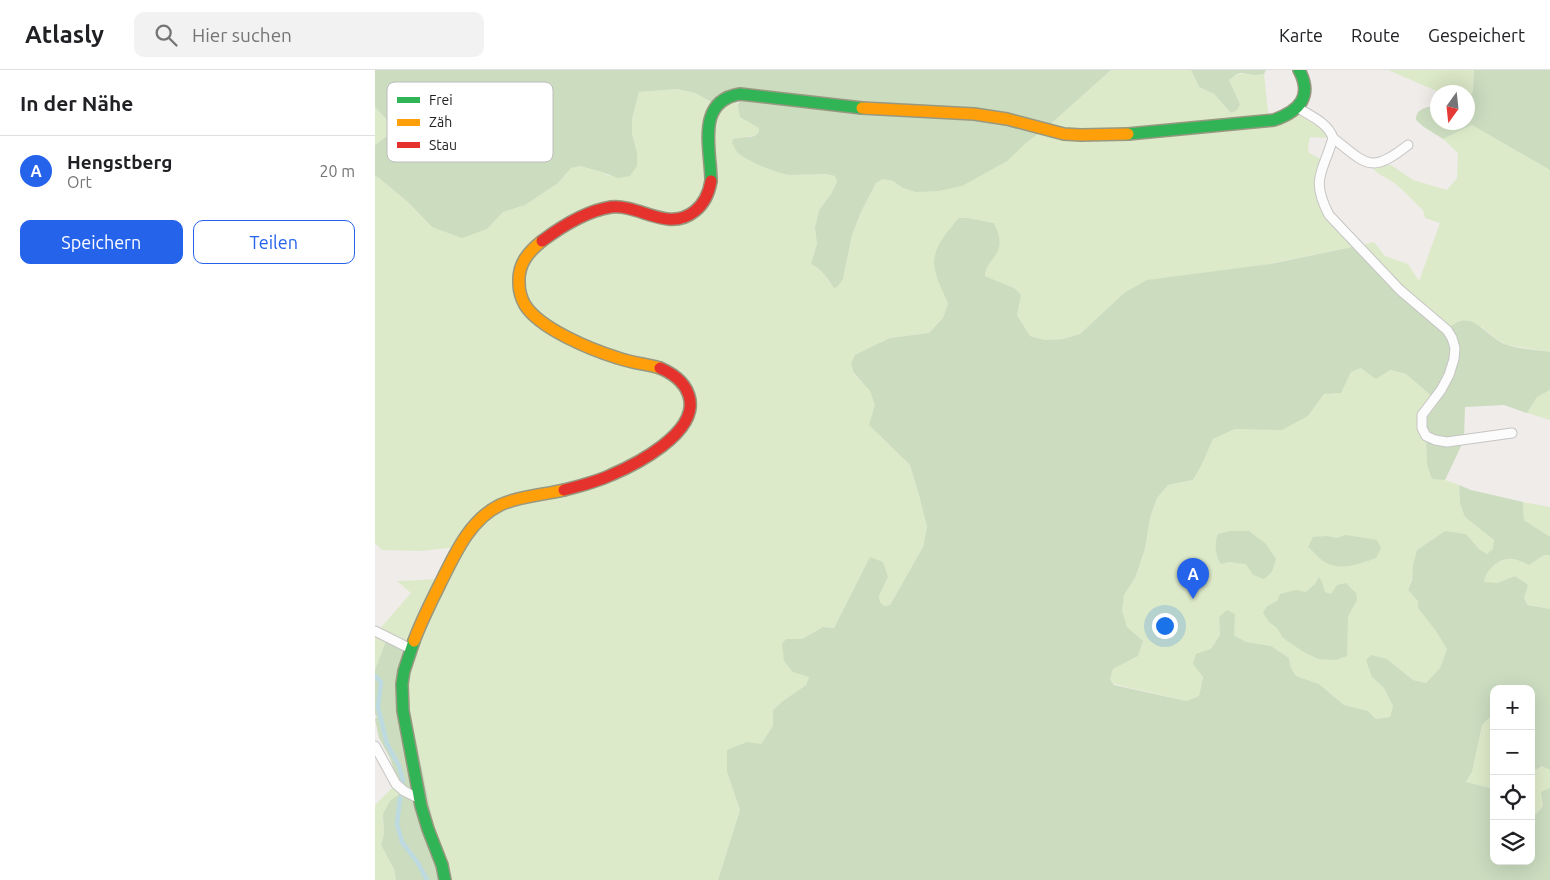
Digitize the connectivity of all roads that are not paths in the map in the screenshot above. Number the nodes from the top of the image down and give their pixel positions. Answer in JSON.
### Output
{"nodes":[{"id":1,"x":1299,"y":70,"type":"edge"},
{"id":2,"x":1298,"y":108,"type":"junction"},
{"id":3,"x":1333,"y":138,"type":"junction"},
{"id":4,"x":1409,"y":145,"type":"dead end"},
{"id":5,"x":1512,"y":433,"type":"dead end"},
{"id":6,"x":375,"y":631,"type":"edge"},
{"id":7,"x":411,"y":649,"type":"junction"},
{"id":8,"x":375,"y":746,"type":"edge"},
{"id":9,"x":419,"y":798,"type":"junction"},
{"id":10,"x":445,"y":880,"type":"edge"}],
"edges":[{"from":1,"to":2,"type":"street"},
{"from":2,"to":3,"type":"lane"},
{"from":2,"to":7,"type":"street"},
{"from":3,"to":4,"type":"lane"},
{"from":3,"to":5,"type":"lane"},
{"from":6,"to":7,"type":"lane"},
{"from":7,"to":9,"type":"street"},
{"from":8,"to":9,"type":"lane"},
{"from":9,"to":10,"type":"street"}]}
